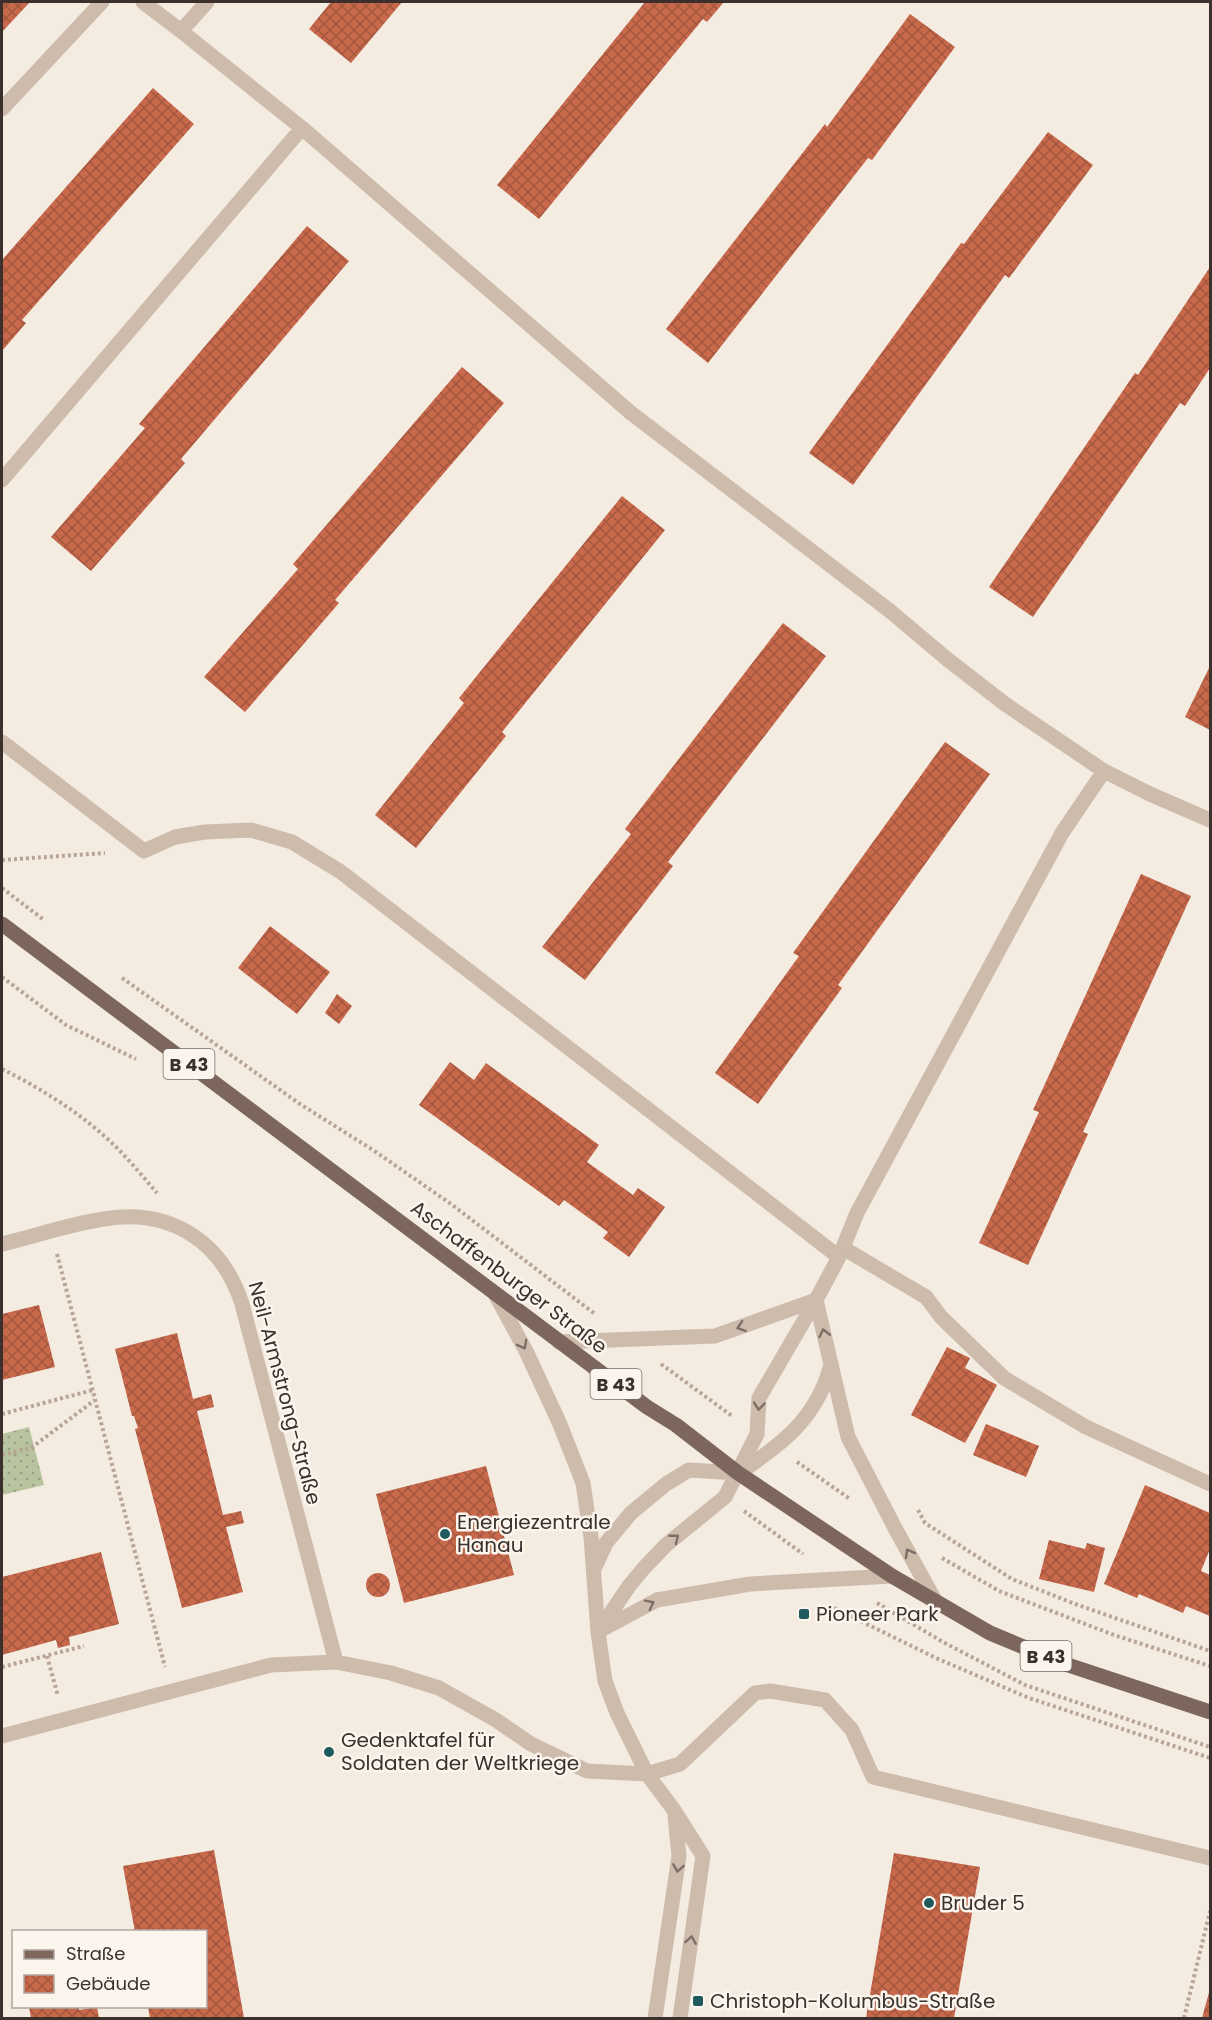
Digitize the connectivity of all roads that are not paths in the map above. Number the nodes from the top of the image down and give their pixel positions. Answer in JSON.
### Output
{"nodes":[{"id":1,"x":102,"y":2,"type":"edge"},
{"id":2,"x":143,"y":2,"type":"edge"},
{"id":3,"x":207,"y":2,"type":"edge"},
{"id":4,"x":181,"y":31,"type":"junction"},
{"id":5,"x":2,"y":109,"type":"edge"},
{"id":6,"x":302,"y":128,"type":"junction"},
{"id":7,"x":2,"y":480,"type":"edge"},
{"id":8,"x":2,"y":742,"type":"edge"},
{"id":9,"x":1104,"y":771,"type":"junction"},
{"id":10,"x":1210,"y":820,"type":"edge"},
{"id":11,"x":2,"y":924,"type":"edge"},
{"id":12,"x":2,"y":1244,"type":"edge"},
{"id":13,"x":841,"y":1253,"type":"junction"},
{"id":14,"x":495,"y":1294,"type":"junction"},
{"id":15,"x":816,"y":1300,"type":"junction"},
{"id":16,"x":559,"y":1342,"type":"junction"},
{"id":17,"x":831,"y":1366,"type":"junction"},
{"id":18,"x":738,"y":1473,"type":"junction"},
{"id":19,"x":1210,"y":1484,"type":"edge"},
{"id":20,"x":593,"y":1572,"type":"junction"},
{"id":21,"x":892,"y":1576,"type":"junction"},
{"id":22,"x":937,"y":1604,"type":"junction"},
{"id":23,"x":598,"y":1632,"type":"junction"},
{"id":24,"x":336,"y":1662,"type":"junction"},
{"id":25,"x":1210,"y":1712,"type":"edge"},
{"id":26,"x":2,"y":1736,"type":"edge"},
{"id":27,"x":647,"y":1774,"type":"junction"},
{"id":28,"x":674,"y":1810,"type":"junction"},
{"id":29,"x":1210,"y":1858,"type":"edge"},
{"id":30,"x":655,"y":2019,"type":"edge"},
{"id":31,"x":680,"y":2019,"type":"edge"}],
"edges":[{"from":1,"to":5,"type":"street"},
{"from":2,"to":4,"type":"street"},
{"from":3,"to":4,"type":"street"},
{"from":4,"to":6,"type":"street"},
{"from":6,"to":7,"type":"street"},
{"from":6,"to":9,"type":"street"},
{"from":8,"to":13,"type":"street"},
{"from":9,"to":10,"type":"street"},
{"from":9,"to":13,"type":"street"},
{"from":11,"to":14,"type":"main road","name":"Aschaffenburger Straße","number":"B 43"},
{"from":12,"to":24,"type":"street","name":"Neil-Armstrong-Straße"},
{"from":13,"to":15,"type":"street"},
{"from":13,"to":19,"type":"street"},
{"from":14,"to":16,"type":"main road","name":"Aschaffenburger Straße","number":"B 43"},
{"from":14,"to":20,"type":"street","one_way":true},
{"from":15,"to":16,"type":"street","one_way":true},
{"from":17,"to":15,"type":"street","one_way":true},
{"from":15,"to":18,"type":"street","one_way":true},
{"from":16,"to":18,"type":"main road","name":"Aschaffenburger Straße","number":"B 43"},
{"from":17,"to":18,"type":"street"},
{"from":22,"to":17,"type":"street","one_way":true},
{"from":18,"to":20,"type":"street"},
{"from":18,"to":21,"type":"main road","name":"Aschaffenburger Straße","number":"B 43"},
{"from":23,"to":18,"type":"street","one_way":true},
{"from":20,"to":23,"type":"street"},
{"from":21,"to":22,"type":"main road","name":"Aschaffenburger Straße","number":"B 43"},
{"from":23,"to":21,"type":"street","one_way":true},
{"from":22,"to":25,"type":"main road","name":"Aschaffenburger Straße","number":"B 43"},
{"from":23,"to":27,"type":"street"},
{"from":24,"to":26,"type":"street"},
{"from":24,"to":27,"type":"street"},
{"from":27,"to":28,"type":"street"},
{"from":27,"to":29,"type":"street"},
{"from":28,"to":30,"type":"street","one_way":true},
{"from":31,"to":28,"type":"street","one_way":true}]}
